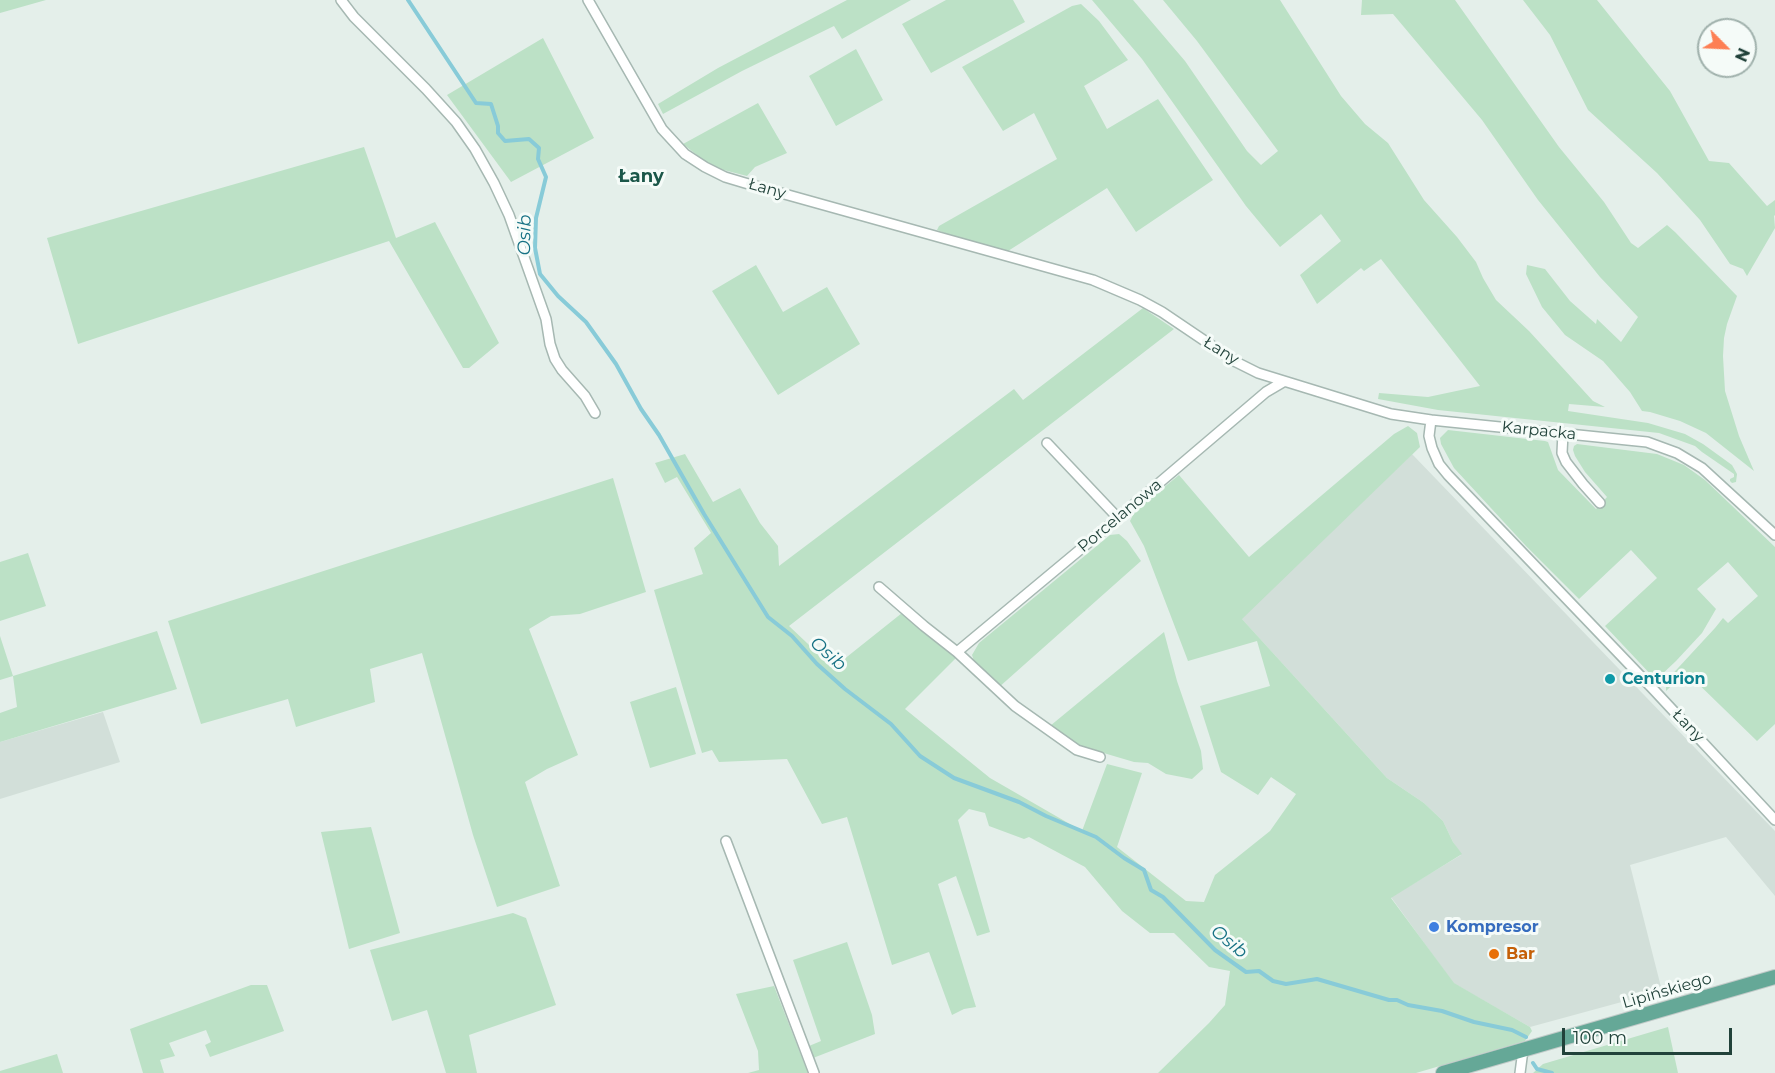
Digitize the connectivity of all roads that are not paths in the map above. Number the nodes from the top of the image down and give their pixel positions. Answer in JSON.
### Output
{"nodes":[{"id":1,"x":340,"y":0,"type":"edge"},
{"id":2,"x":588,"y":0,"type":"edge"},
{"id":3,"x":1283,"y":382,"type":"junction"},
{"id":4,"x":595,"y":413,"type":"dead end"},
{"id":5,"x":1431,"y":420,"type":"junction"},
{"id":6,"x":1563,"y":433,"type":"junction"},
{"id":7,"x":1047,"y":443,"type":"dead end"},
{"id":8,"x":1600,"y":503,"type":"dead end"},
{"id":9,"x":1119,"y":518,"type":"junction"},
{"id":10,"x":1775,"y":535,"type":"edge"},
{"id":11,"x":879,"y":587,"type":"dead end"},
{"id":12,"x":957,"y":652,"type":"junction"},
{"id":13,"x":1100,"y":757,"type":"dead end"},
{"id":14,"x":1775,"y":820,"type":"edge"},
{"id":15,"x":726,"y":841,"type":"dead end"},
{"id":16,"x":1775,"y":977,"type":"edge"},
{"id":17,"x":1523,"y":1050,"type":"junction"},
{"id":18,"x":814,"y":1073,"type":"edge"},
{"id":19,"x":1443,"y":1073,"type":"edge"},
{"id":20,"x":1520,"y":1073,"type":"edge"}],
"edges":[{"from":1,"to":4,"type":"street"},
{"from":2,"to":3,"type":"street","name":"Łany"},
{"from":3,"to":5,"type":"street","name":"Łany"},
{"from":3,"to":9,"type":"street","name":"Porcelanowa"},
{"from":5,"to":6,"type":"street","name":"Karpacka"},
{"from":5,"to":14,"type":"street","name":"Łany"},
{"from":6,"to":8,"type":"street"},
{"from":6,"to":10,"type":"street","name":"Karpacka"},
{"from":7,"to":9,"type":"street"},
{"from":9,"to":12,"type":"street","name":"Porcelanowa"},
{"from":11,"to":12,"type":"street"},
{"from":12,"to":13,"type":"street"},
{"from":15,"to":18,"type":"street"},
{"from":16,"to":17,"type":"main road","name":"Lipińskiego"},
{"from":17,"to":19,"type":"main road","name":"Lipińskiego"},
{"from":17,"to":20,"type":"street"}]}
